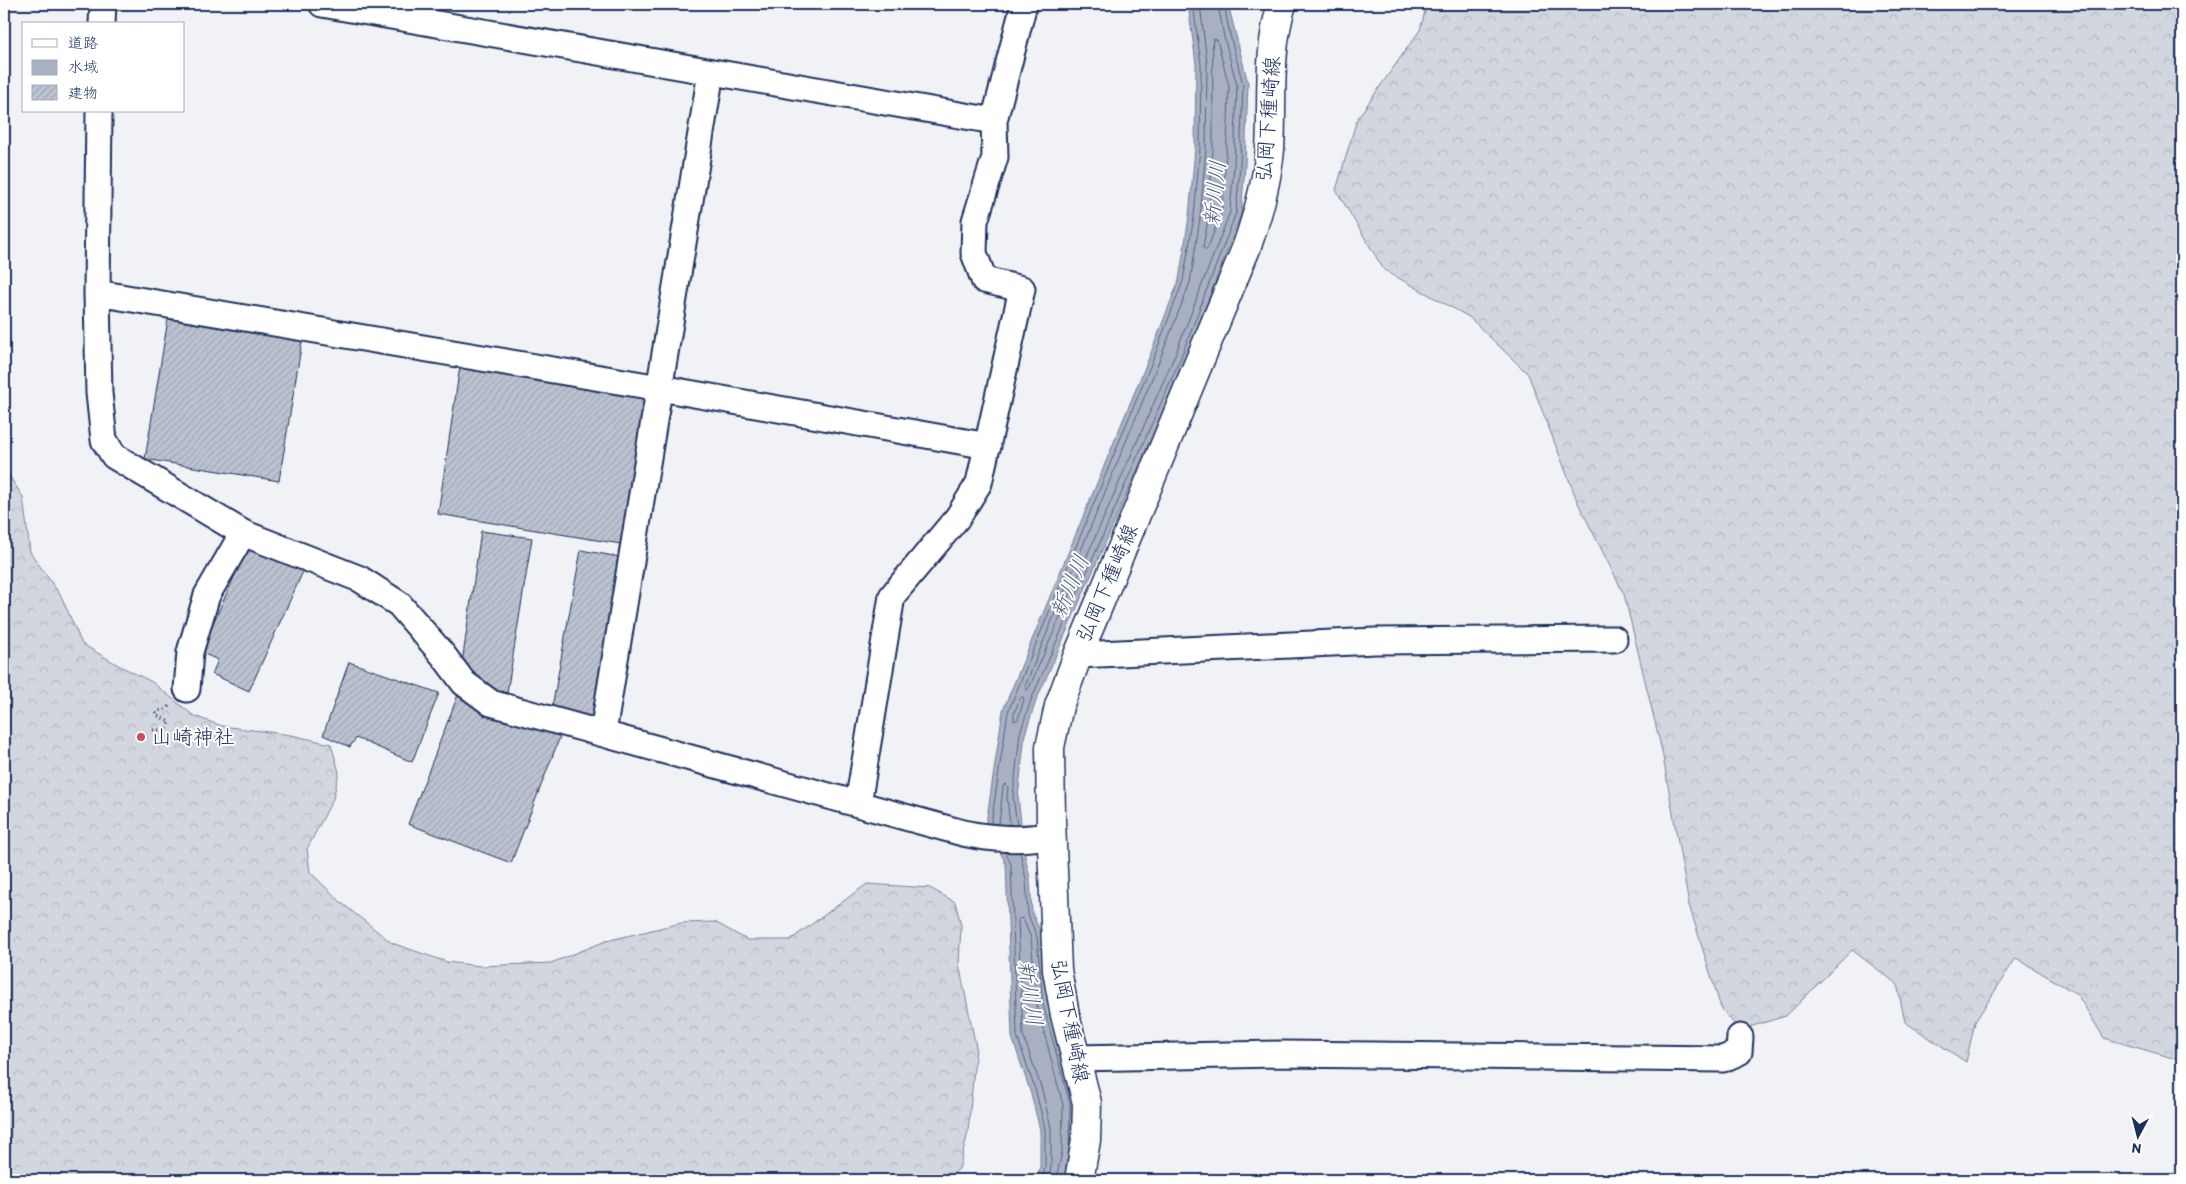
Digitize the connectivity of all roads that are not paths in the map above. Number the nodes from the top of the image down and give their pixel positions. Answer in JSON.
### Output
{"nodes":[{"id":1,"x":103,"y":4,"type":"edge"},
{"id":2,"x":322,"y":4,"type":"edge"},
{"id":3,"x":1024,"y":4,"type":"edge"},
{"id":4,"x":1282,"y":4,"type":"edge"},
{"id":5,"x":102,"y":22,"type":"edge"},
{"id":6,"x":711,"y":72,"type":"junction"},
{"id":7,"x":100,"y":112,"type":"edge"},
{"id":8,"x":994,"y":121,"type":"junction"},
{"id":9,"x":97,"y":293,"type":"junction"},
{"id":10,"x":660,"y":388,"type":"junction"},
{"id":11,"x":988,"y":446,"type":"junction"},
{"id":12,"x":243,"y":533,"type":"junction"},
{"id":13,"x":1614,"y":639,"type":"dead end"},
{"id":14,"x":1078,"y":654,"type":"junction"},
{"id":15,"x":187,"y":689,"type":"road end"},
{"id":16,"x":603,"y":733,"type":"junction"},
{"id":17,"x":858,"y":804,"type":"junction"},
{"id":18,"x":1045,"y":836,"type":"junction"},
{"id":19,"x":1740,"y":1037,"type":"dead end"},
{"id":20,"x":1076,"y":1058,"type":"junction"},
{"id":21,"x":1079,"y":1180,"type":"edge"}],
"edges":[{"from":1,"to":5,"type":"street"},
{"from":2,"to":6,"type":"street"},
{"from":3,"to":8,"type":"street"},
{"from":4,"to":14,"type":"main road","name":"弘岡下種崎線"},
{"from":6,"to":8,"type":"street"},
{"from":6,"to":10,"type":"street"},
{"from":7,"to":9,"type":"street"},
{"from":8,"to":11,"type":"street"},
{"from":9,"to":10,"type":"street"},
{"from":9,"to":12,"type":"street"},
{"from":10,"to":11,"type":"street"},
{"from":10,"to":16,"type":"street"},
{"from":11,"to":17,"type":"street"},
{"from":12,"to":15,"type":"street"},
{"from":12,"to":16,"type":"street"},
{"from":13,"to":14,"type":"street"},
{"from":14,"to":18,"type":"main road","name":"弘岡下種崎線"},
{"from":16,"to":17,"type":"street"},
{"from":17,"to":18,"type":"street"},
{"from":18,"to":20,"type":"main road","name":"弘岡下種崎線"},
{"from":19,"to":20,"type":"street"},
{"from":20,"to":21,"type":"main road","name":"弘岡下種崎線"}]}
